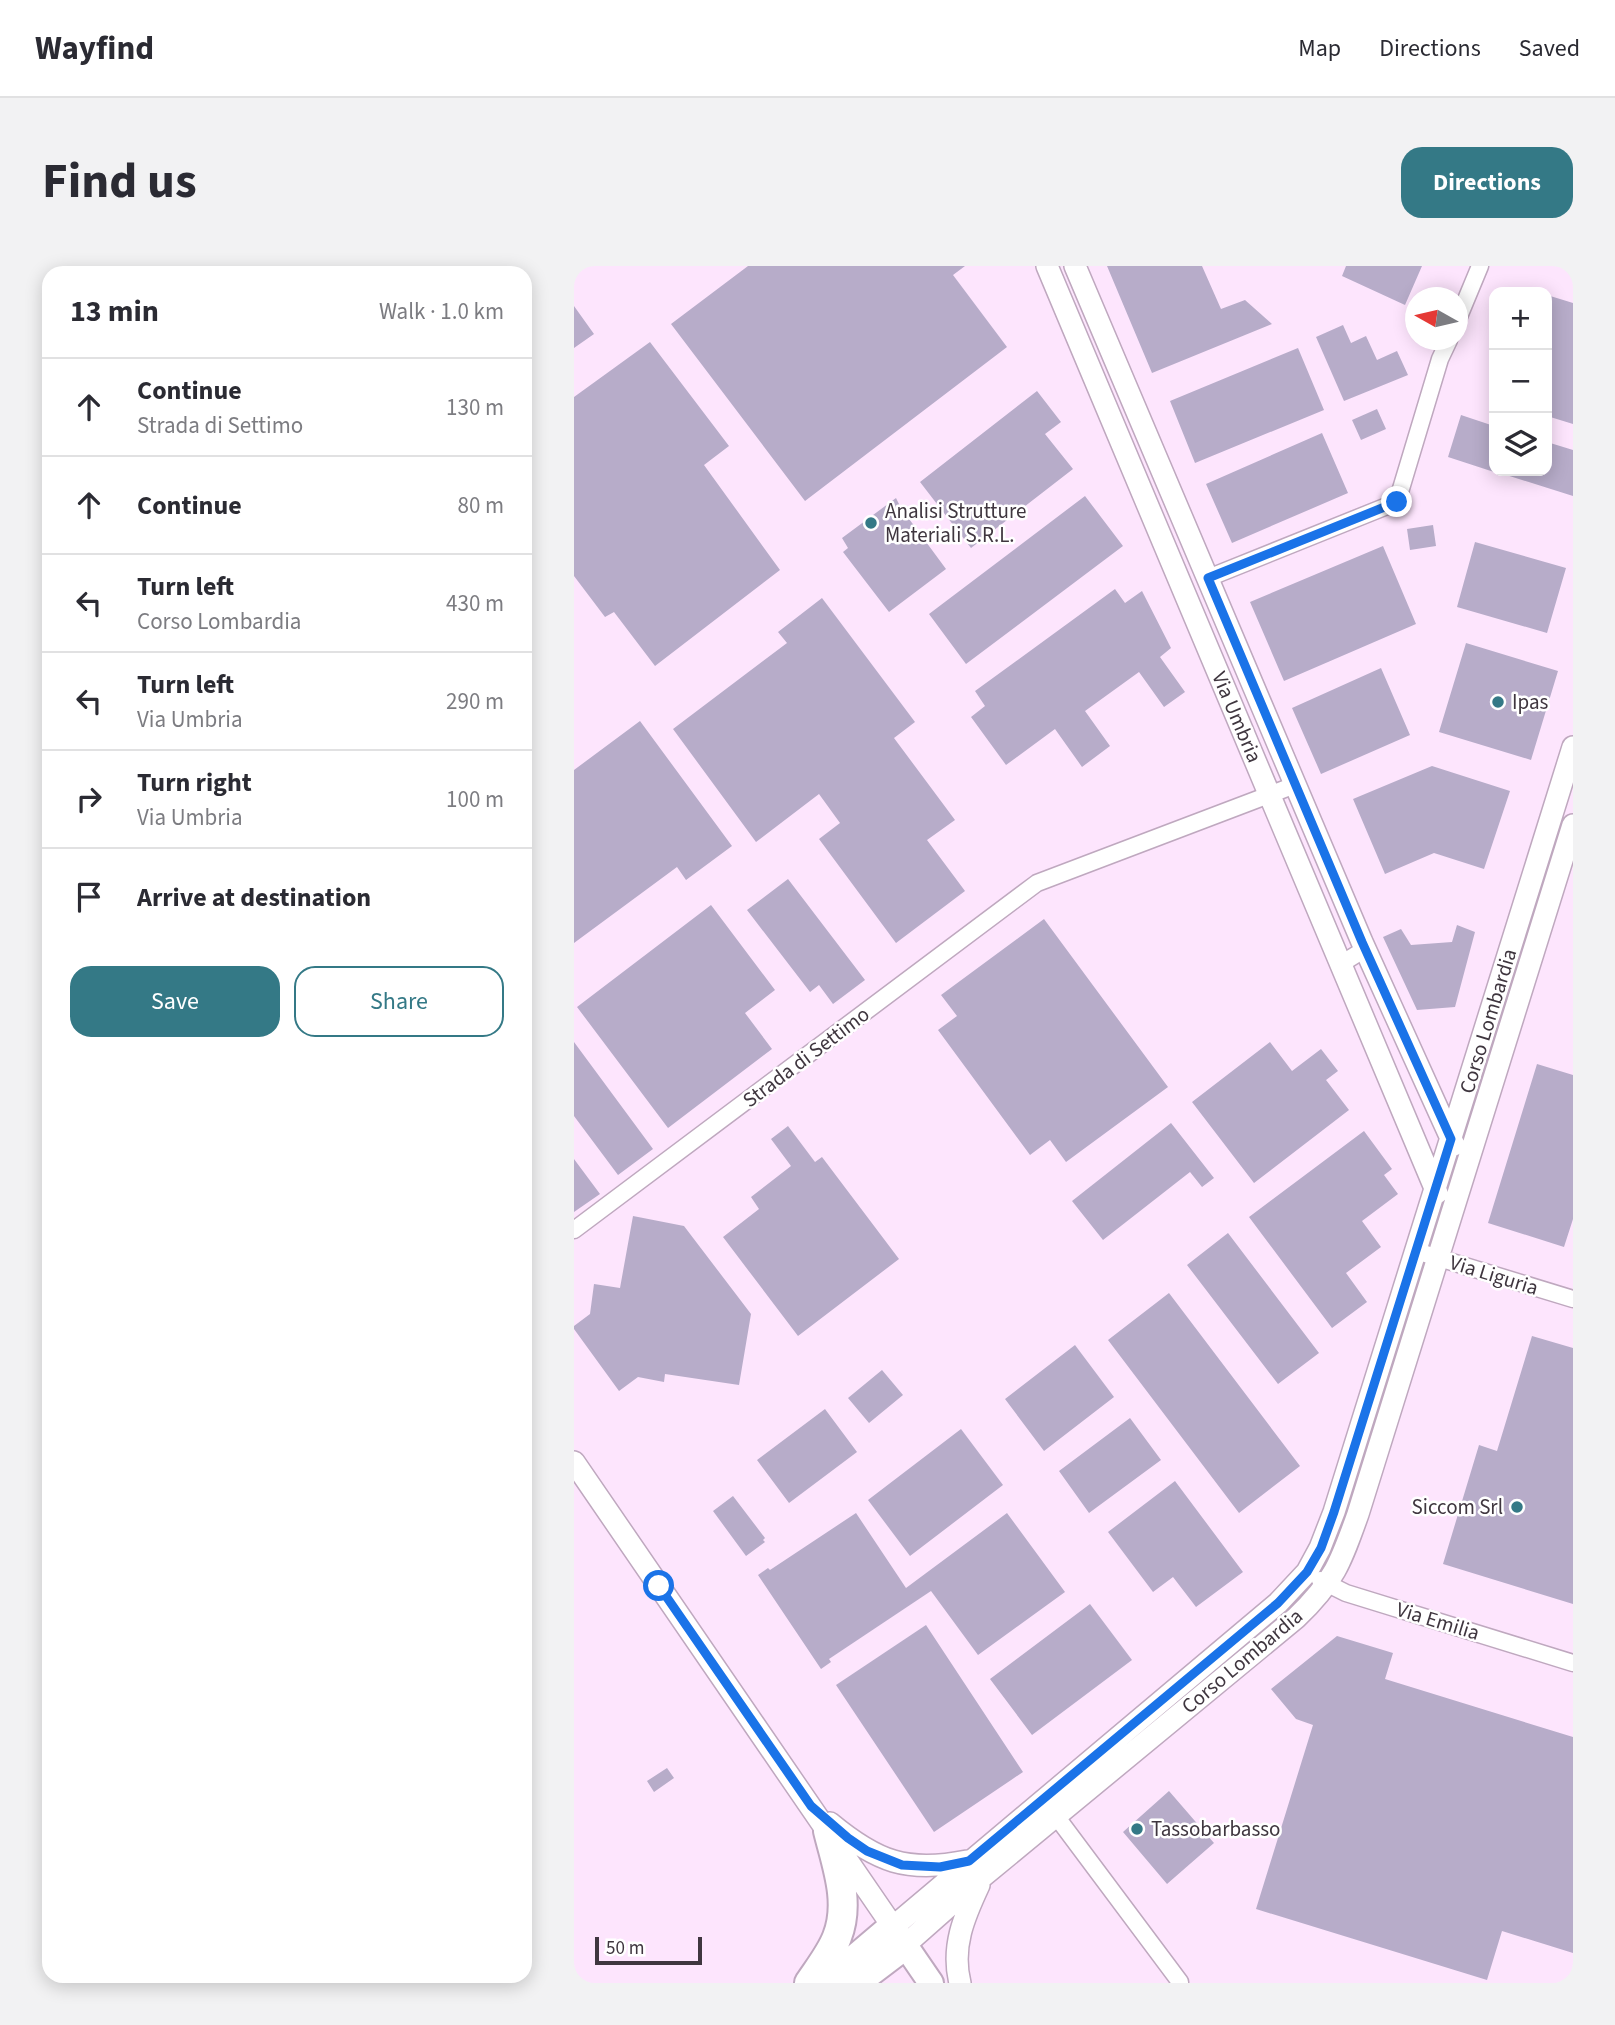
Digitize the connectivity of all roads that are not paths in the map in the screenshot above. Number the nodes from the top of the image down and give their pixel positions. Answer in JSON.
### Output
{"nodes":[{"id":1,"x":1047,"y":266,"type":"edge"},
{"id":2,"x":1075,"y":266,"type":"edge"},
{"id":3,"x":1480,"y":266,"type":"edge"},
{"id":4,"x":1468,"y":295,"type":"edge"},
{"id":5,"x":1100,"y":326,"type":"junction"},
{"id":6,"x":1077,"y":335,"type":"junction"},
{"id":7,"x":1444,"y":350,"type":"edge"},
{"id":8,"x":1157,"y":460,"type":"junction"},
{"id":9,"x":1133,"y":470,"type":"junction"},
{"id":10,"x":1208,"y":578,"type":"junction"},
{"id":11,"x":1573,"y":747,"type":"edge"},
{"id":12,"x":1295,"y":785,"type":"junction"},
{"id":13,"x":1270,"y":794,"type":"junction"},
{"id":14,"x":1573,"y":825,"type":"edge"},
{"id":15,"x":1365,"y":949,"type":"junction"},
{"id":16,"x":1341,"y":964,"type":"junction"},
{"id":17,"x":1493,"y":1003,"type":"junction"},
{"id":18,"x":1515,"y":1010,"type":"junction"},
{"id":19,"x":1451,"y":1139,"type":"junction"},
{"id":20,"x":1466,"y":1169,"type":"junction"},
{"id":21,"x":1435,"y":1189,"type":"junction"},
{"id":22,"x":1449,"y":1221,"type":"junction"},
{"id":23,"x":574,"y":1230,"type":"edge"},
{"id":24,"x":1416,"y":1251,"type":"junction"},
{"id":25,"x":1438,"y":1258,"type":"junction"},
{"id":26,"x":1573,"y":1299,"type":"edge"},
{"id":27,"x":1366,"y":1411,"type":"junction"},
{"id":28,"x":1388,"y":1418,"type":"junction"},
{"id":29,"x":574,"y":1462,"type":"edge"},
{"id":30,"x":1307,"y":1572,"type":"junction"},
{"id":31,"x":1328,"y":1585,"type":"junction"},
{"id":32,"x":1573,"y":1663,"type":"edge"},
{"id":33,"x":811,"y":1806,"type":"junction"},
{"id":34,"x":1056,"y":1816,"type":"junction"},
{"id":35,"x":828,"y":1830,"type":"junction"},
{"id":36,"x":975,"y":1869,"type":"junction"},
{"id":37,"x":899,"y":1936,"type":"junction"},
{"id":38,"x":1180,"y":1982,"type":"edge"},
{"id":39,"x":809,"y":1983,"type":"edge"},
{"id":40,"x":827,"y":1983,"type":"edge"},
{"id":41,"x":855,"y":1983,"type":"edge"},
{"id":42,"x":931,"y":1983,"type":"edge"},
{"id":43,"x":960,"y":1983,"type":"edge"}],
"edges":[{"from":1,"to":6,"type":"street","name":"Via Umbria"},
{"from":2,"to":5,"type":"street","name":"Via Umbria"},
{"from":3,"to":4,"type":"street"},
{"from":5,"to":6,"type":"street"},
{"from":5,"to":8,"type":"street","name":"Via Umbria"},
{"from":6,"to":9,"type":"street","name":"Via Umbria"},
{"from":7,"to":10,"type":"street"},
{"from":8,"to":9,"type":"street"},
{"from":8,"to":10,"type":"street","name":"Via Umbria"},
{"from":9,"to":13,"type":"street","name":"Via Umbria"},
{"from":10,"to":12,"type":"street","name":"Via Umbria"},
{"from":11,"to":17,"type":"street","name":"Corso Lombardia"},
{"from":12,"to":13,"type":"street","name":"Strada di Settimo"},
{"from":12,"to":15,"type":"street","name":"Via Umbria"},
{"from":13,"to":16,"type":"street","name":"Via Umbria"},
{"from":13,"to":23,"type":"street","name":"Strada di Settimo"},
{"from":14,"to":18,"type":"street","name":"Corso Lombardia"},
{"from":15,"to":16,"type":"street"},
{"from":15,"to":19,"type":"street","name":"Via Umbria"},
{"from":16,"to":21,"type":"street","name":"Via Umbria"},
{"from":17,"to":18,"type":"street"},
{"from":17,"to":19,"type":"street","name":"Corso Lombardia"},
{"from":18,"to":20,"type":"street","name":"Corso Lombardia"},
{"from":19,"to":20,"type":"street","name":"Via Umbria"},
{"from":19,"to":21,"type":"street","name":"Corso Lombardia"},
{"from":20,"to":22,"type":"street","name":"Corso Lombardia"},
{"from":21,"to":22,"type":"street","name":"Via Umbria"},
{"from":21,"to":24,"type":"street","name":"Corso Lombardia"},
{"from":22,"to":25,"type":"street","name":"Corso Lombardia"},
{"from":24,"to":25,"type":"street","name":"Via Liguria"},
{"from":24,"to":27,"type":"street","name":"Corso Lombardia"},
{"from":25,"to":26,"type":"street","name":"Via Liguria"},
{"from":25,"to":28,"type":"street","name":"Corso Lombardia"},
{"from":27,"to":28,"type":"street"},
{"from":27,"to":30,"type":"street","name":"Corso Lombardia"},
{"from":28,"to":31,"type":"street","name":"Corso Lombardia"},
{"from":29,"to":33,"type":"street"},
{"from":30,"to":31,"type":"street","name":"Via Emilia"},
{"from":30,"to":36,"type":"street","name":"Corso Lombardia"},
{"from":31,"to":32,"type":"street","name":"Via Emilia"},
{"from":31,"to":34,"type":"street","name":"Corso Lombardia"},
{"from":33,"to":35,"type":"street"},
{"from":33,"to":36,"type":"street"},
{"from":34,"to":36,"type":"street","name":"Corso Lombardia"},
{"from":34,"to":38,"type":"street"},
{"from":35,"to":37,"type":"street"},
{"from":35,"to":39,"type":"highway"},
{"from":36,"to":37,"type":"street","name":"Corso Lombardia"},
{"from":36,"to":43,"type":"street"},
{"from":37,"to":40,"type":"highway"},
{"from":37,"to":41,"type":"highway"},
{"from":37,"to":42,"type":"main road"}]}
